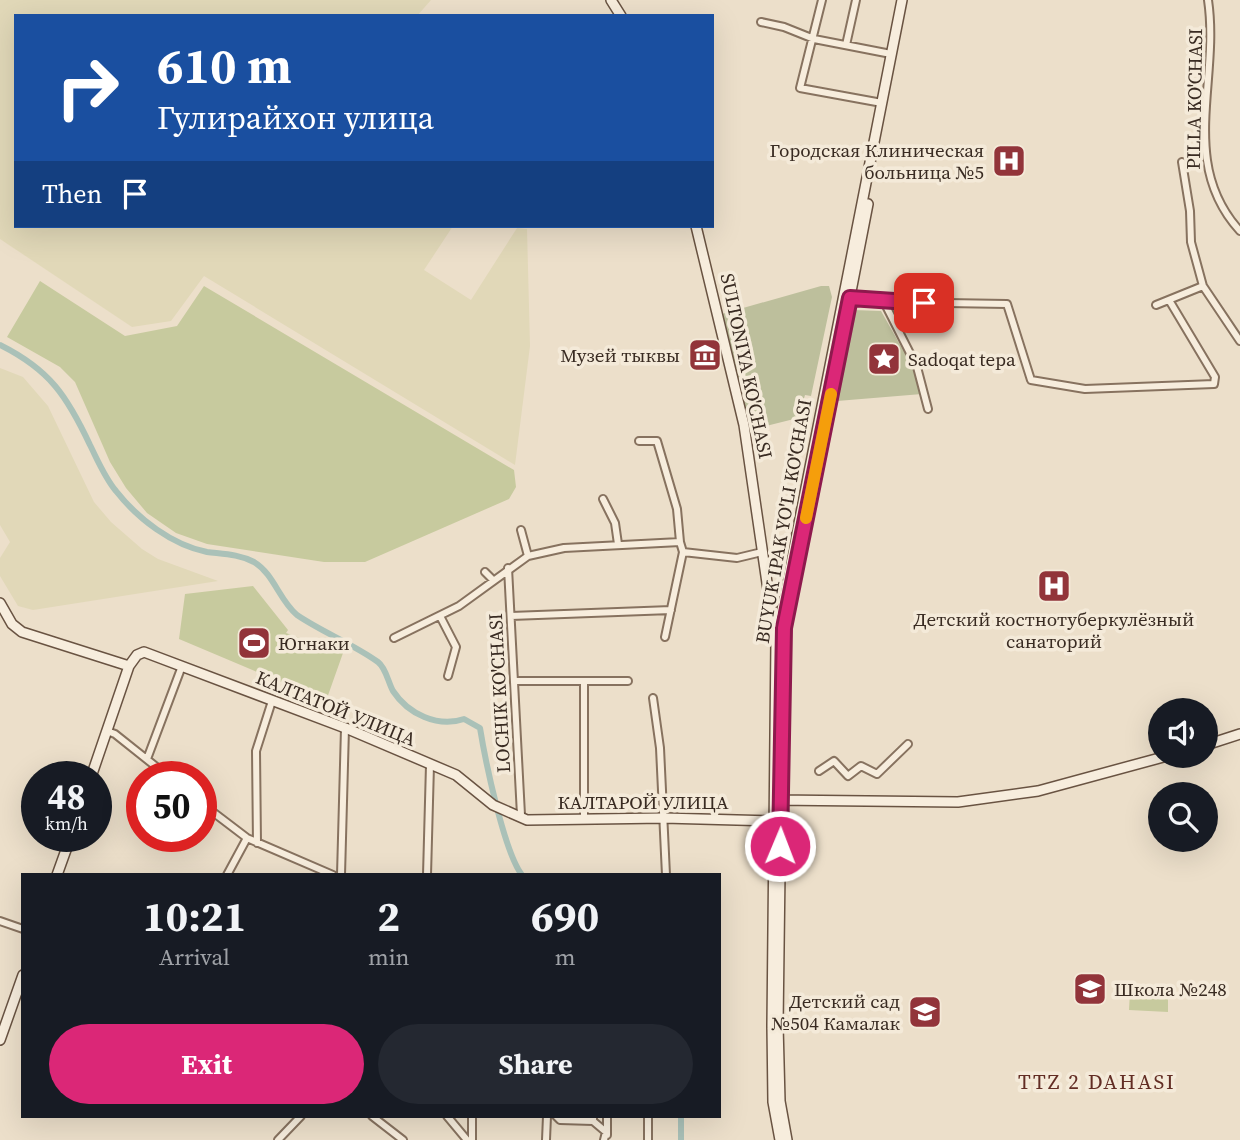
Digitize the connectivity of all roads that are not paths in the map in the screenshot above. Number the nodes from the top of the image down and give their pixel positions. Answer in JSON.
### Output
{"nodes":[{"id":1,"x":822,"y":0,"type":"edge"},
{"id":2,"x":856,"y":0,"type":"edge"},
{"id":3,"x":902,"y":0,"type":"edge"},
{"id":4,"x":908,"y":0,"type":"edge"},
{"id":5,"x":1208,"y":0,"type":"edge"},
{"id":6,"x":761,"y":22,"type":"dead end"},
{"id":7,"x":814,"y":39,"type":"junction"},
{"id":8,"x":846,"y":45,"type":"junction"},
{"id":9,"x":891,"y":54,"type":"junction"},
{"id":10,"x":882,"y":103,"type":"junction"},
{"id":11,"x":1182,"y":162,"type":"dead end"},
{"id":12,"x":696,"y":228,"type":"edge"},
{"id":13,"x":1240,"y":231,"type":"edge"},
{"id":14,"x":1203,"y":286,"type":"junction"},
{"id":15,"x":846,"y":298,"type":"junction"},
{"id":16,"x":1169,"y":300,"type":"junction"},
{"id":17,"x":884,"y":302,"type":"junction"},
{"id":18,"x":1156,"y":305,"type":"dead end"},
{"id":19,"x":1240,"y":341,"type":"edge"},
{"id":20,"x":928,"y":409,"type":"dead end"},
{"id":21,"x":639,"y":441,"type":"dead end"},
{"id":22,"x":603,"y":499,"type":"dead end"},
{"id":23,"x":521,"y":530,"type":"dead end"},
{"id":24,"x":680,"y":542,"type":"junction"},
{"id":25,"x":618,"y":544,"type":"junction"},
{"id":26,"x":683,"y":552,"type":"junction"},
{"id":27,"x":762,"y":552,"type":"junction"},
{"id":28,"x":527,"y":556,"type":"junction"},
{"id":29,"x":509,"y":568,"type":"junction"},
{"id":30,"x":485,"y":572,"type":"dead end"},
{"id":31,"x":493,"y":580,"type":"junction"},
{"id":32,"x":0,"y":603,"type":"edge"},
{"id":33,"x":671,"y":610,"type":"junction"},
{"id":34,"x":511,"y":616,"type":"junction"},
{"id":35,"x":440,"y":617,"type":"junction"},
{"id":36,"x":665,"y":637,"type":"dead end"},
{"id":37,"x":394,"y":638,"type":"dead end"},
{"id":38,"x":776,"y":640,"type":"junction"},
{"id":39,"x":128,"y":666,"type":"junction"},
{"id":40,"x":182,"y":666,"type":"junction"},
{"id":41,"x":448,"y":676,"type":"dead end"},
{"id":42,"x":515,"y":681,"type":"junction"},
{"id":43,"x":584,"y":681,"type":"junction"},
{"id":44,"x":628,"y":681,"type":"dead end"},
{"id":45,"x":653,"y":698,"type":"dead end"},
{"id":46,"x":272,"y":701,"type":"junction"},
{"id":47,"x":345,"y":728,"type":"junction"},
{"id":48,"x":107,"y":731,"type":"junction"},
{"id":49,"x":1240,"y":734,"type":"edge"},
{"id":50,"x":1218,"y":740,"type":"edge"},
{"id":51,"x":908,"y":744,"type":"dead end"},
{"id":52,"x":147,"y":759,"type":"junction"},
{"id":53,"x":97,"y":761,"type":"edge"},
{"id":54,"x":149,"y":761,"type":"edge"},
{"id":55,"x":1148,"y":761,"type":"edge"},
{"id":56,"x":430,"y":765,"type":"junction"},
{"id":57,"x":819,"y":771,"type":"dead end"},
{"id":58,"x":778,"y":800,"type":"junction"},
{"id":59,"x":507,"y":812,"type":"joint"},
{"id":60,"x":217,"y":815,"type":"edge"},
{"id":61,"x":521,"y":816,"type":"junction"},
{"id":62,"x":584,"y":818,"type":"junction"},
{"id":63,"x":664,"y":818,"type":"junction"},
{"id":64,"x":777,"y":821,"type":"junction"},
{"id":65,"x":247,"y":838,"type":"junction"},
{"id":66,"x":257,"y":843,"type":"junction"},
{"id":67,"x":65,"y":852,"type":"edge"},
{"id":68,"x":58,"y":873,"type":"edge"},
{"id":69,"x":229,"y":873,"type":"edge"},
{"id":70,"x":328,"y":873,"type":"edge"},
{"id":71,"x":341,"y":873,"type":"edge"},
{"id":72,"x":427,"y":873,"type":"edge"},
{"id":73,"x":666,"y":873,"type":"edge"},
{"id":74,"x":0,"y":921,"type":"edge"},
{"id":75,"x":21,"y":928,"type":"edge"},
{"id":76,"x":21,"y":981,"type":"edge"},
{"id":77,"x":0,"y":1040,"type":"edge"},
{"id":78,"x":299,"y":1118,"type":"edge"},
{"id":79,"x":375,"y":1118,"type":"edge"},
{"id":80,"x":449,"y":1118,"type":"edge"},
{"id":81,"x":472,"y":1118,"type":"edge"},
{"id":82,"x":547,"y":1118,"type":"edge"},
{"id":83,"x":558,"y":1118,"type":"edge"},
{"id":84,"x":607,"y":1118,"type":"edge"},
{"id":85,"x":648,"y":1118,"type":"edge"},
{"id":86,"x":593,"y":1119,"type":"edge"},
{"id":87,"x":606,"y":1137,"type":"edge"},
{"id":88,"x":278,"y":1140,"type":"edge"},
{"id":89,"x":403,"y":1140,"type":"edge"},
{"id":90,"x":470,"y":1140,"type":"edge"},
{"id":91,"x":546,"y":1140,"type":"edge"},
{"id":92,"x":648,"y":1140,"type":"edge"},
{"id":93,"x":780,"y":1140,"type":"edge"},
{"id":94,"x":787,"y":1140,"type":"edge"}],
"edges":[{"from":1,"to":7,"type":"street"},
{"from":2,"to":8,"type":"street"},
{"from":3,"to":9,"type":"main road","name":"BUYUK IPAK YO'LI KO'CHASI"},
{"from":4,"to":15,"type":"main road","name":"BUYUK IPAK YO'LI KO'CHASI"},
{"from":5,"to":13,"type":"street","name":"PILLA KO'CHASI"},
{"from":6,"to":7,"type":"street"},
{"from":7,"to":8,"type":"street"},
{"from":7,"to":10,"type":"street"},
{"from":8,"to":9,"type":"street"},
{"from":9,"to":10,"type":"main road","name":"BUYUK IPAK YO'LI KO'CHASI"},
{"from":10,"to":15,"type":"main road","name":"BUYUK IPAK YO'LI KO'CHASI"},
{"from":11,"to":14,"type":"street"},
{"from":12,"to":27,"type":"main road","name":"SULTONIYA KO'CHASI"},
{"from":14,"to":16,"type":"street"},
{"from":14,"to":19,"type":"street"},
{"from":15,"to":17,"type":"street"},
{"from":15,"to":38,"type":"main road","name":"BUYUK IPAK YO'LI KO'CHASI"},
{"from":15,"to":58,"type":"main road","name":"BUYUK IPAK YO'LI KO'CHASI"},
{"from":16,"to":17,"type":"street"},
{"from":16,"to":18,"type":"street"},
{"from":17,"to":20,"type":"street"},
{"from":21,"to":24,"type":"street"},
{"from":22,"to":25,"type":"street"},
{"from":23,"to":28,"type":"street"},
{"from":24,"to":25,"type":"street"},
{"from":24,"to":26,"type":"street"},
{"from":25,"to":28,"type":"street"},
{"from":26,"to":27,"type":"street"},
{"from":26,"to":33,"type":"street"},
{"from":27,"to":38,"type":"main road","name":"SULTONIYA KO'CHASI"},
{"from":28,"to":29,"type":"street"},
{"from":29,"to":31,"type":"street"},
{"from":29,"to":34,"type":"street","name":"LOCHIK KO'CHASI"},
{"from":30,"to":31,"type":"street"},
{"from":31,"to":35,"type":"street"},
{"from":32,"to":39,"type":"main road"},
{"from":33,"to":34,"type":"street"},
{"from":33,"to":36,"type":"street"},
{"from":34,"to":42,"type":"street","name":"LOCHIK KO'CHASI"},
{"from":35,"to":37,"type":"street"},
{"from":35,"to":41,"type":"street"},
{"from":38,"to":58,"type":"main road","name":"BUYUK IPAK YO'LI KO'CHASI"},
{"from":39,"to":40,"type":"main road","name":"КАЛТАТОЙ УЛИЦА"},
{"from":39,"to":48,"type":"main road"},
{"from":40,"to":46,"type":"main road","name":"КАЛТАТОЙ УЛИЦА"},
{"from":40,"to":52,"type":"street"},
{"from":42,"to":43,"type":"street"},
{"from":42,"to":61,"type":"street","name":"LOCHIK KO'CHASI"},
{"from":43,"to":44,"type":"street"},
{"from":43,"to":62,"type":"street"},
{"from":45,"to":63,"type":"street"},
{"from":46,"to":47,"type":"main road","name":"КАЛТАТОЙ УЛИЦА"},
{"from":46,"to":66,"type":"street"},
{"from":47,"to":56,"type":"main road","name":"КАЛТАТОЙ УЛИЦА"},
{"from":47,"to":71,"type":"street"},
{"from":48,"to":52,"type":"street"},
{"from":48,"to":53,"type":"main road"},
{"from":49,"to":50,"type":"main road"},
{"from":51,"to":57,"type":"street"},
{"from":52,"to":54,"type":"street"},
{"from":55,"to":58,"type":"main road"},
{"from":56,"to":59,"type":"main road","name":"КАЛТАТОЙ УЛИЦА"},
{"from":56,"to":72,"type":"street"},
{"from":58,"to":64,"type":"main road","name":"BUYUK IPAK YO'LI KO'CHASI"},
{"from":59,"to":61,"type":"main road","name":"КАЛТАРОЙ УЛИЦА"},
{"from":60,"to":65,"type":"street"},
{"from":61,"to":62,"type":"main road","name":"КАЛТАРОЙ УЛИЦА"},
{"from":62,"to":63,"type":"main road","name":"КАЛТАРОЙ УЛИЦА"},
{"from":63,"to":64,"type":"main road","name":"КАЛТАРОЙ УЛИЦА"},
{"from":63,"to":73,"type":"street"},
{"from":64,"to":93,"type":"main road","name":"BUYUK IPAK YO'LI KO'CHASI"},
{"from":64,"to":94,"type":"main road","name":"BUYUK IPAK YO'LI KO'CHASI"},
{"from":65,"to":66,"type":"street"},
{"from":65,"to":69,"type":"street"},
{"from":66,"to":70,"type":"street"},
{"from":67,"to":68,"type":"main road"},
{"from":74,"to":75,"type":"street"},
{"from":76,"to":77,"type":"main road"},
{"from":78,"to":88,"type":"street"},
{"from":79,"to":89,"type":"street"},
{"from":80,"to":90,"type":"street"},
{"from":81,"to":90,"type":"street"},
{"from":82,"to":91,"type":"street"},
{"from":83,"to":86,"type":"street"},
{"from":84,"to":87,"type":"street"},
{"from":85,"to":92,"type":"street"},
{"from":86,"to":87,"type":"street"}]}
